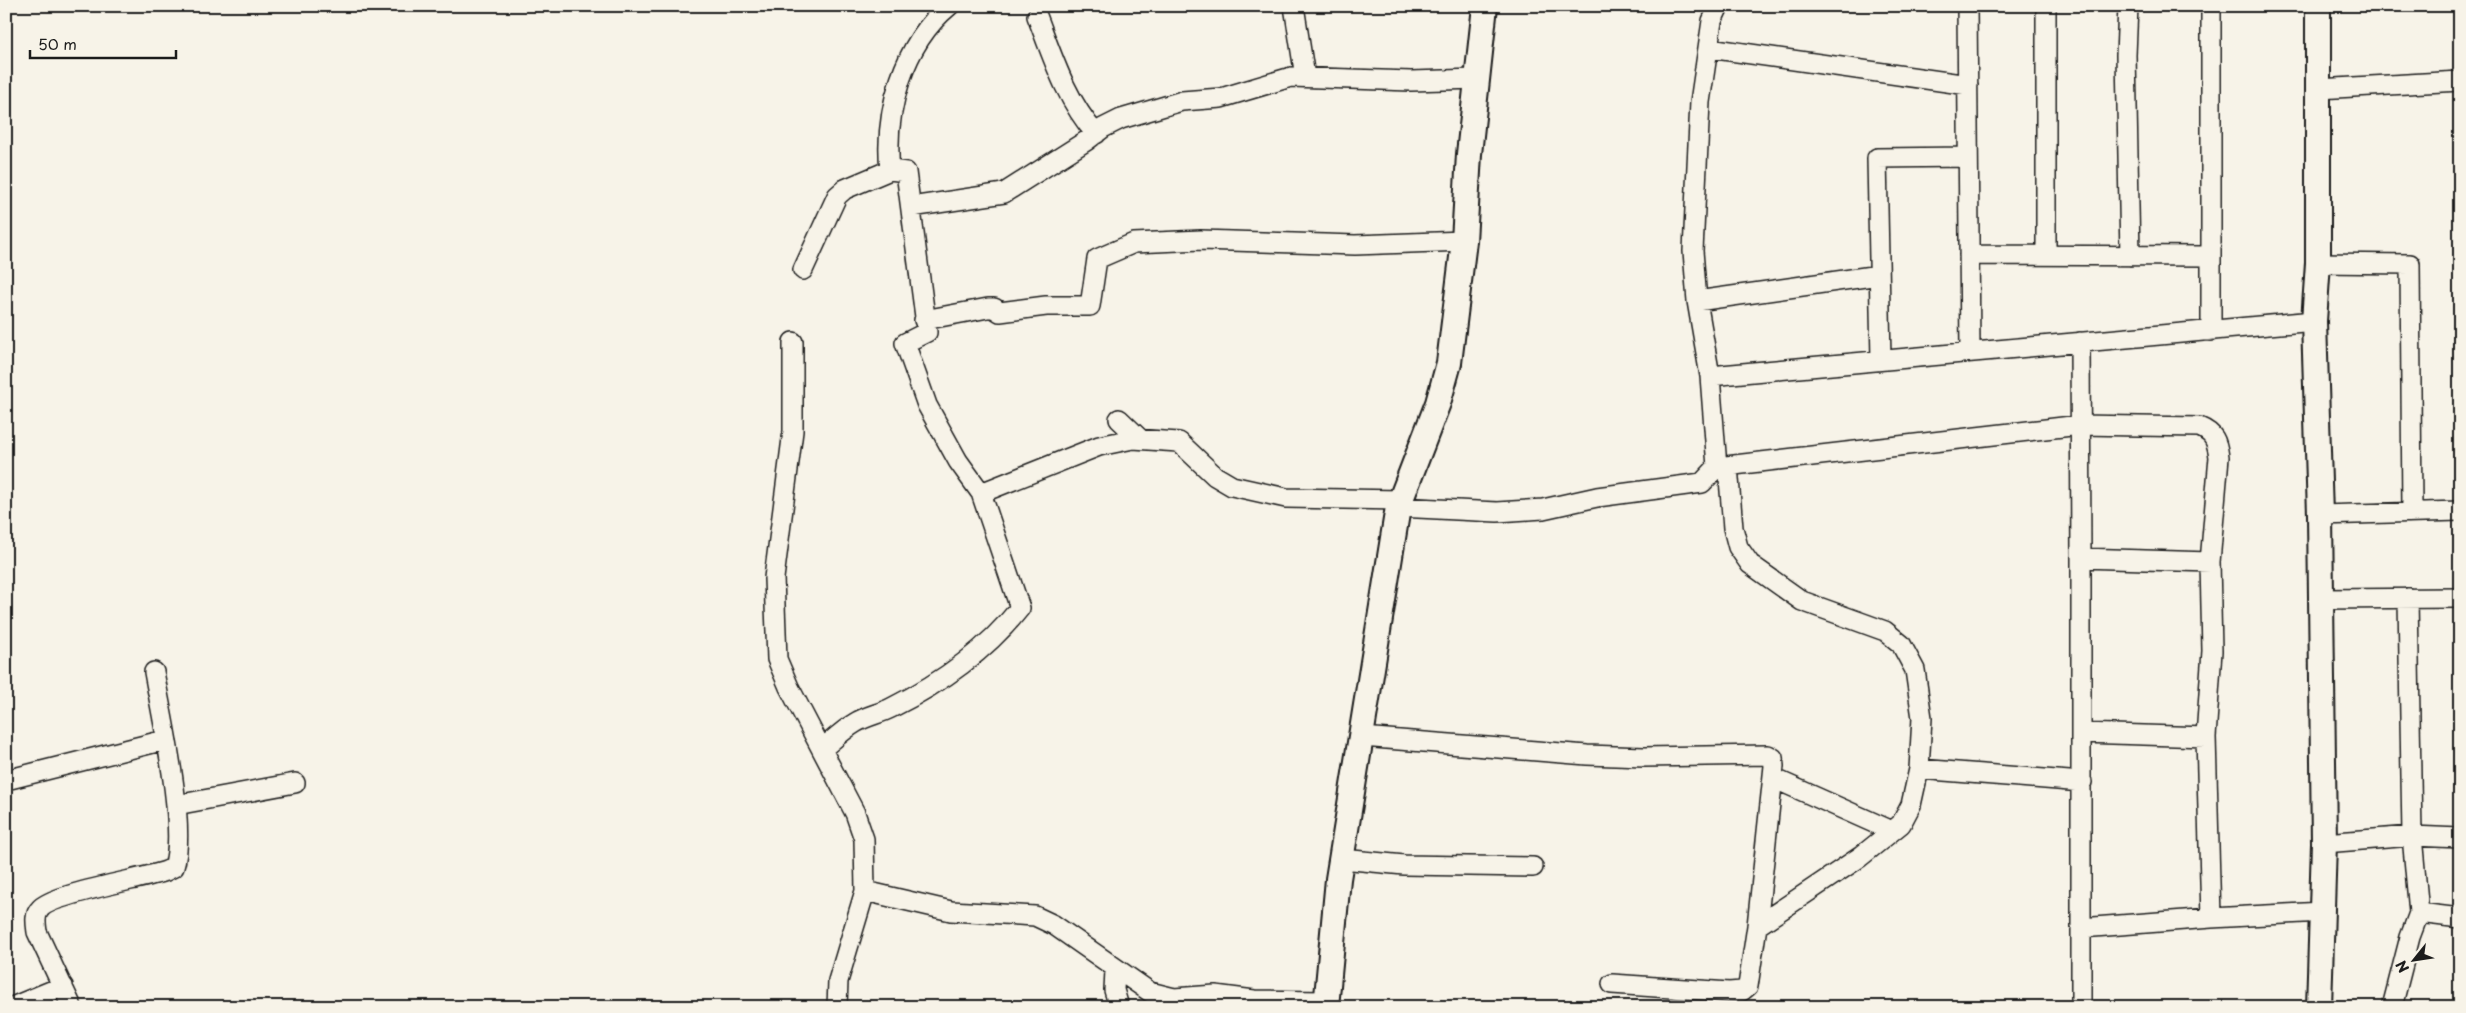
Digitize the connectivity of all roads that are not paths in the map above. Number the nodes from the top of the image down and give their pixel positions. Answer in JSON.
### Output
{"nodes":[{"id":1,"x":1294,"y":6,"type":"edge"},
{"id":2,"x":1486,"y":6,"type":"edge"},
{"id":3,"x":1719,"y":6,"type":"edge"},
{"id":4,"x":1967,"y":6,"type":"edge"},
{"id":5,"x":2046,"y":6,"type":"edge"},
{"id":6,"x":2128,"y":6,"type":"edge"},
{"id":7,"x":2211,"y":6,"type":"edge"},
{"id":8,"x":2318,"y":6,"type":"edge"},
{"id":9,"x":937,"y":10,"type":"edge"},
{"id":10,"x":1037,"y":16,"type":"dead end"},
{"id":11,"x":1708,"y":48,"type":"junction"},
{"id":12,"x":1305,"y":78,"type":"junction"},
{"id":13,"x":1477,"y":80,"type":"junction"},
{"id":14,"x":2460,"y":81,"type":"edge"},
{"id":15,"x":1968,"y":85,"type":"junction"},
{"id":16,"x":2318,"y":89,"type":"junction"},
{"id":17,"x":1096,"y":134,"type":"junction"},
{"id":18,"x":1968,"y":158,"type":"junction"},
{"id":19,"x":890,"y":170,"type":"junction"},
{"id":20,"x":911,"y":207,"type":"junction"},
{"id":21,"x":1464,"y":241,"type":"junction"},
{"id":22,"x":1969,"y":255,"type":"junction"},
{"id":23,"x":2046,"y":255,"type":"junction"},
{"id":24,"x":2130,"y":256,"type":"junction"},
{"id":25,"x":2211,"y":256,"type":"junction"},
{"id":26,"x":2318,"y":263,"type":"junction"},
{"id":27,"x":803,"y":270,"type":"dead end"},
{"id":28,"x":1880,"y":275,"type":"junction"},
{"id":29,"x":1697,"y":301,"type":"junction"},
{"id":30,"x":924,"y":320,"type":"junction"},
{"id":31,"x":2314,"y":321,"type":"junction"},
{"id":32,"x":2211,"y":331,"type":"junction"},
{"id":33,"x":794,"y":342,"type":"dead end"},
{"id":34,"x":2080,"y":342,"type":"junction"},
{"id":35,"x":1970,"y":352,"type":"junction"},
{"id":36,"x":1881,"y":360,"type":"junction"},
{"id":37,"x":1710,"y":376,"type":"junction"},
{"id":38,"x":1119,"y":420,"type":"dead end"},
{"id":39,"x":2080,"y":425,"type":"junction"},
{"id":40,"x":1140,"y":439,"type":"junction"},
{"id":41,"x":1723,"y":467,"type":"junction"},
{"id":42,"x":981,"y":493,"type":"junction"},
{"id":43,"x":1400,"y":503,"type":"junction"},
{"id":44,"x":2460,"y":511,"type":"edge"},
{"id":45,"x":2412,"y":512,"type":"junction"},
{"id":46,"x":2320,"y":515,"type":"junction"},
{"id":47,"x":2080,"y":558,"type":"junction"},
{"id":48,"x":2210,"y":562,"type":"junction"},
{"id":49,"x":2408,"y":598,"type":"junction"},
{"id":50,"x":2460,"y":598,"type":"edge"},
{"id":51,"x":2321,"y":599,"type":"junction"},
{"id":52,"x":154,"y":672,"type":"dead end"},
{"id":53,"x":2082,"y":733,"type":"junction"},
{"id":54,"x":1362,"y":737,"type":"junction"},
{"id":55,"x":2206,"y":738,"type":"junction"},
{"id":56,"x":165,"y":740,"type":"junction"},
{"id":57,"x":822,"y":749,"type":"junction"},
{"id":58,"x":1919,"y":769,"type":"junction"},
{"id":59,"x":1773,"y":778,"type":"junction"},
{"id":60,"x":6,"y":780,"type":"edge"},
{"id":61,"x":2082,"y":782,"type":"junction"},
{"id":62,"x":294,"y":783,"type":"dead end"},
{"id":63,"x":176,"y":805,"type":"junction"},
{"id":64,"x":1892,"y":831,"type":"junction"},
{"id":65,"x":2412,"y":836,"type":"junction"},
{"id":66,"x":2460,"y":838,"type":"edge"},
{"id":67,"x":2324,"y":843,"type":"junction"},
{"id":68,"x":1342,"y":859,"type":"junction"},
{"id":69,"x":1533,"y":867,"type":"dead end"},
{"id":70,"x":865,"y":891,"type":"junction"},
{"id":71,"x":2323,"y":912,"type":"junction"},
{"id":72,"x":2419,"y":913,"type":"junction"},
{"id":73,"x":2211,"y":918,"type":"junction"},
{"id":74,"x":2460,"y":918,"type":"edge"},
{"id":75,"x":1757,"y":926,"type":"junction"},
{"id":76,"x":2081,"y":928,"type":"junction"},
{"id":77,"x":1115,"y":970,"type":"junction"},
{"id":78,"x":1612,"y":984,"type":"dead end"},
{"id":79,"x":63,"y":986,"type":"junction"},
{"id":80,"x":1326,"y":1004,"type":"edge"},
{"id":81,"x":12,"y":1007,"type":"edge"},
{"id":82,"x":72,"y":1007,"type":"edge"},
{"id":83,"x":837,"y":1007,"type":"edge"},
{"id":84,"x":1119,"y":1007,"type":"edge"},
{"id":85,"x":2081,"y":1007,"type":"edge"},
{"id":86,"x":2319,"y":1007,"type":"edge"},
{"id":87,"x":2392,"y":1007,"type":"edge"}],
"edges":[{"from":1,"to":12,"type":"street"},
{"from":2,"to":13,"type":"street"},
{"from":3,"to":11,"type":"street"},
{"from":4,"to":15,"type":"street"},
{"from":5,"to":23,"type":"street"},
{"from":6,"to":24,"type":"street"},
{"from":7,"to":25,"type":"street"},
{"from":8,"to":16,"type":"street"},
{"from":9,"to":19,"type":"street"},
{"from":10,"to":17,"type":"street"},
{"from":11,"to":15,"type":"street"},
{"from":11,"to":29,"type":"street"},
{"from":12,"to":13,"type":"street"},
{"from":12,"to":17,"type":"street"},
{"from":13,"to":21,"type":"street"},
{"from":14,"to":16,"type":"street"},
{"from":15,"to":18,"type":"street"},
{"from":16,"to":26,"type":"street"},
{"from":17,"to":20,"type":"street"},
{"from":18,"to":22,"type":"street"},
{"from":18,"to":28,"type":"street"},
{"from":19,"to":20,"type":"street"},
{"from":19,"to":27,"type":"street"},
{"from":20,"to":30,"type":"street"},
{"from":21,"to":30,"type":"street"},
{"from":21,"to":43,"type":"street"},
{"from":22,"to":23,"type":"street"},
{"from":22,"to":35,"type":"street"},
{"from":23,"to":24,"type":"street"},
{"from":24,"to":25,"type":"street"},
{"from":25,"to":32,"type":"street"},
{"from":26,"to":31,"type":"street"},
{"from":26,"to":45,"type":"street"},
{"from":28,"to":29,"type":"street"},
{"from":28,"to":36,"type":"street"},
{"from":29,"to":37,"type":"street"},
{"from":30,"to":42,"type":"street"},
{"from":31,"to":32,"type":"street"},
{"from":31,"to":46,"type":"street"},
{"from":32,"to":34,"type":"street"},
{"from":33,"to":57,"type":"street"},
{"from":34,"to":35,"type":"street"},
{"from":34,"to":39,"type":"street"},
{"from":35,"to":36,"type":"street"},
{"from":36,"to":37,"type":"street"},
{"from":37,"to":41,"type":"street"},
{"from":38,"to":40,"type":"street"},
{"from":39,"to":41,"type":"street"},
{"from":39,"to":47,"type":"street"},
{"from":39,"to":48,"type":"street"},
{"from":40,"to":42,"type":"street"},
{"from":40,"to":43,"type":"street"},
{"from":41,"to":43,"type":"street"},
{"from":41,"to":58,"type":"street"},
{"from":42,"to":57,"type":"street"},
{"from":43,"to":54,"type":"street"},
{"from":44,"to":45,"type":"street"},
{"from":45,"to":46,"type":"street"},
{"from":46,"to":51,"type":"street"},
{"from":47,"to":48,"type":"street"},
{"from":47,"to":53,"type":"street"},
{"from":48,"to":55,"type":"street"},
{"from":49,"to":50,"type":"street"},
{"from":49,"to":51,"type":"street"},
{"from":49,"to":65,"type":"street"},
{"from":51,"to":67,"type":"street"},
{"from":52,"to":56,"type":"street"},
{"from":53,"to":55,"type":"street"},
{"from":53,"to":61,"type":"street"},
{"from":54,"to":59,"type":"street"},
{"from":54,"to":68,"type":"street"},
{"from":55,"to":73,"type":"street"},
{"from":56,"to":60,"type":"street"},
{"from":56,"to":63,"type":"street"},
{"from":57,"to":70,"type":"street"},
{"from":58,"to":61,"type":"street"},
{"from":58,"to":64,"type":"street"},
{"from":59,"to":64,"type":"street"},
{"from":59,"to":75,"type":"street"},
{"from":61,"to":76,"type":"street"},
{"from":62,"to":63,"type":"street"},
{"from":63,"to":79,"type":"street"},
{"from":64,"to":75,"type":"street"},
{"from":65,"to":66,"type":"street"},
{"from":65,"to":67,"type":"street"},
{"from":65,"to":72,"type":"street"},
{"from":67,"to":71,"type":"street"},
{"from":68,"to":69,"type":"street"},
{"from":68,"to":80,"type":"street"},
{"from":70,"to":77,"type":"street"},
{"from":70,"to":83,"type":"street"},
{"from":71,"to":73,"type":"street"},
{"from":71,"to":86,"type":"street"},
{"from":72,"to":74,"type":"street"},
{"from":72,"to":87,"type":"street"},
{"from":73,"to":76,"type":"street"},
{"from":75,"to":78,"type":"street"},
{"from":76,"to":85,"type":"street"},
{"from":77,"to":80,"type":"street"},
{"from":77,"to":84,"type":"street"},
{"from":79,"to":81,"type":"street"},
{"from":79,"to":82,"type":"street"}]}
